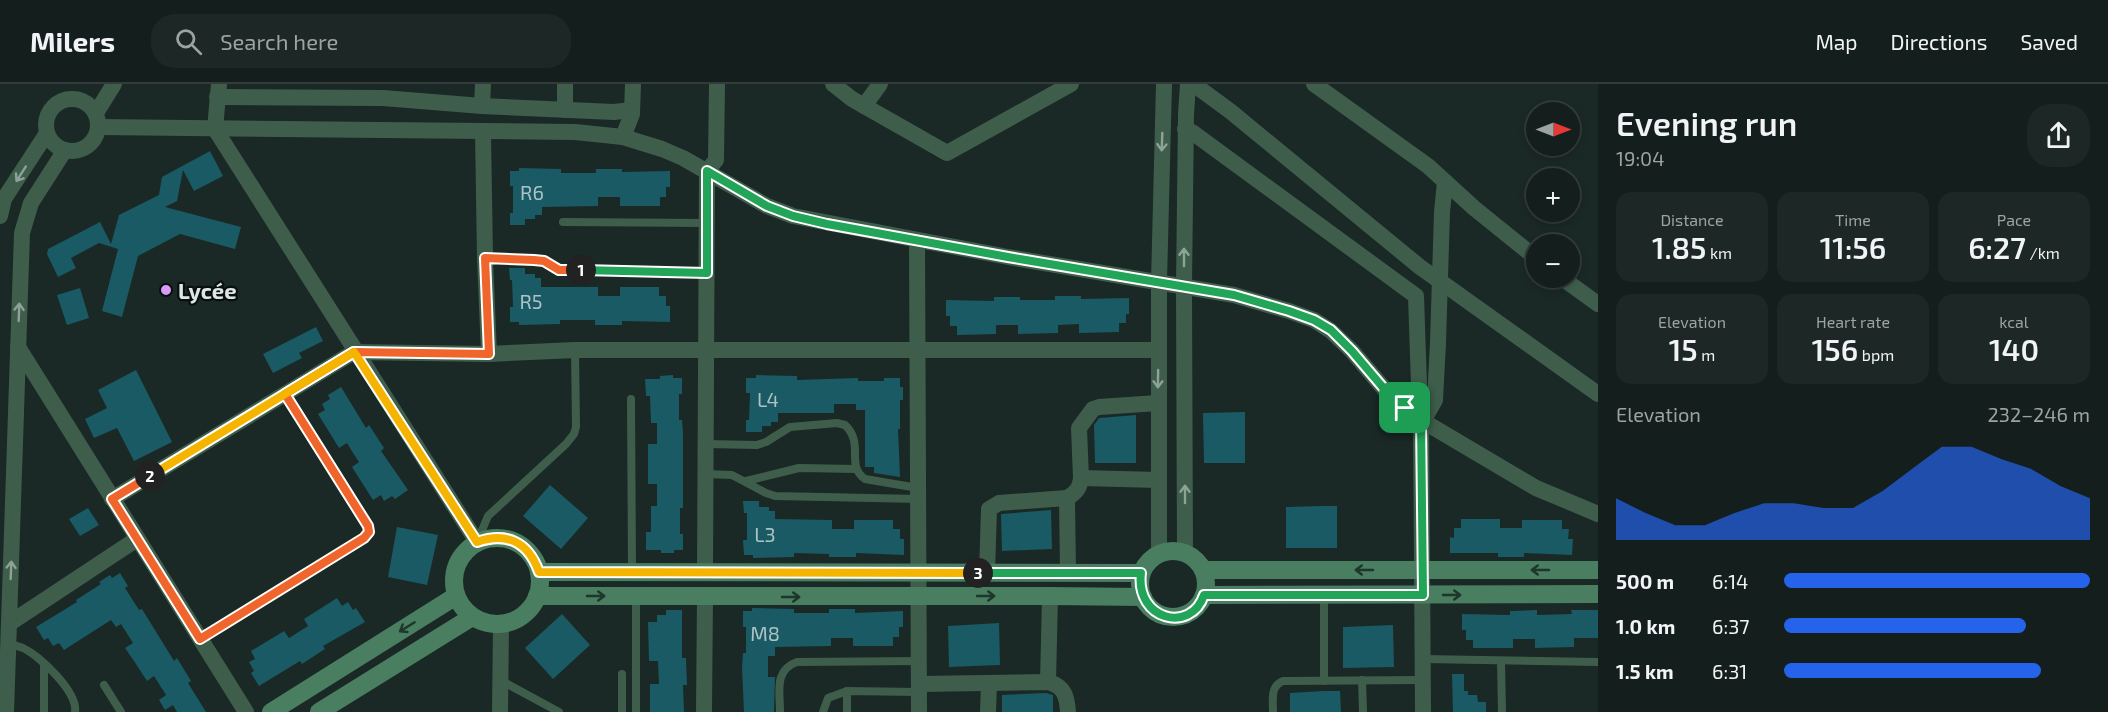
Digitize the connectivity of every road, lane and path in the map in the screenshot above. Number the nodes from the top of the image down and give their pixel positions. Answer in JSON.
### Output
{"nodes":[{"id":1,"x":114,"y":84,"type":"edge"},
{"id":2,"x":483,"y":84,"type":"edge"},
{"id":3,"x":565,"y":84,"type":"edge"},
{"id":4,"x":633,"y":84,"type":"edge"},
{"id":5,"x":717,"y":84,"type":"edge"},
{"id":6,"x":833,"y":84,"type":"edge"},
{"id":7,"x":880,"y":84,"type":"edge"},
{"id":8,"x":1071,"y":84,"type":"edge"},
{"id":9,"x":1189,"y":84,"type":"edge"},
{"id":10,"x":1314,"y":84,"type":"edge"},
{"id":11,"x":1162,"y":85,"type":"edge"},
{"id":12,"x":218,"y":91,"type":"edge"},
{"id":13,"x":482,"y":106,"type":"junction"},
{"id":14,"x":864,"y":106,"type":"junction"},
{"id":15,"x":566,"y":110,"type":"junction"},
{"id":16,"x":632,"y":110,"type":"junction"},
{"id":17,"x":97,"y":120,"type":"junction"},
{"id":18,"x":214,"y":129,"type":"junction"},
{"id":19,"x":1185,"y":129,"type":"junction"},
{"id":20,"x":483,"y":132,"type":"junction"},
{"id":21,"x":47,"y":134,"type":"junction"},
{"id":22,"x":623,"y":137,"type":"junction"},
{"id":23,"x":65,"y":150,"type":"junction"},
{"id":24,"x":707,"y":171,"type":"junction"},
{"id":25,"x":1445,"y":182,"type":"junction"},
{"id":26,"x":0,"y":216,"type":"edge"},
{"id":27,"x":563,"y":222,"type":"dead end"},
{"id":28,"x":707,"y":223,"type":"junction"},
{"id":29,"x":917,"y":240,"type":"junction"},
{"id":30,"x":1526,"y":250,"type":"edge"},
{"id":31,"x":485,"y":258,"type":"junction"},
{"id":32,"x":707,"y":273,"type":"junction"},
{"id":33,"x":1440,"y":281,"type":"junction"},
{"id":34,"x":1158,"y":282,"type":"junction"},
{"id":35,"x":1184,"y":286,"type":"junction"},
{"id":36,"x":1576,"y":288,"type":"edge"},
{"id":37,"x":1598,"y":304,"type":"edge"},
{"id":38,"x":18,"y":347,"type":"junction"},
{"id":39,"x":918,"y":349,"type":"junction"},
{"id":40,"x":575,"y":350,"type":"junction"},
{"id":41,"x":707,"y":350,"type":"junction"},
{"id":42,"x":1158,"y":350,"type":"junction"},
{"id":43,"x":354,"y":352,"type":"junction"},
{"id":44,"x":489,"y":354,"type":"junction"},
{"id":45,"x":285,"y":394,"type":"junction"},
{"id":46,"x":1598,"y":394,"type":"edge"},
{"id":47,"x":631,"y":399,"type":"dead end"},
{"id":48,"x":1158,"y":403,"type":"junction"},
{"id":49,"x":1405,"y":408,"type":"junction"},
{"id":50,"x":1422,"y":421,"type":"junction"},
{"id":51,"x":706,"y":444,"type":"junction"},
{"id":52,"x":856,"y":469,"type":"junction"},
{"id":53,"x":706,"y":474,"type":"junction"},
{"id":54,"x":1082,"y":478,"type":"junction"},
{"id":55,"x":1158,"y":480,"type":"junction"},
{"id":56,"x":746,"y":481,"type":"junction"},
{"id":57,"x":918,"y":493,"type":"junction"},
{"id":58,"x":1067,"y":498,"type":"junction"},
{"id":59,"x":112,"y":499,"type":"junction"},
{"id":60,"x":1598,"y":514,"type":"edge"},
{"id":61,"x":137,"y":539,"type":"junction"},
{"id":62,"x":477,"y":542,"type":"junction"},
{"id":63,"x":1185,"y":552,"type":"junction"},
{"id":64,"x":1158,"y":554,"type":"junction"},
{"id":65,"x":1203,"y":570,"type":"junction"},
{"id":66,"x":1422,"y":570,"type":"junction"},
{"id":67,"x":1598,"y":570,"type":"edge"},
{"id":68,"x":539,"y":572,"type":"junction"},
{"id":69,"x":632,"y":572,"type":"junction"},
{"id":70,"x":919,"y":572,"type":"junction"},
{"id":71,"x":705,"y":573,"type":"junction"},
{"id":72,"x":987,"y":573,"type":"junction"},
{"id":73,"x":1068,"y":573,"type":"junction"},
{"id":74,"x":1141,"y":573,"type":"junction"},
{"id":75,"x":1598,"y":594,"type":"edge"},
{"id":76,"x":1204,"y":595,"type":"junction"},
{"id":77,"x":1324,"y":595,"type":"junction"},
{"id":78,"x":1423,"y":595,"type":"junction"},
{"id":79,"x":456,"y":596,"type":"junction"},
{"id":80,"x":537,"y":596,"type":"junction"},
{"id":81,"x":636,"y":596,"type":"junction"},
{"id":82,"x":919,"y":596,"type":"junction"},
{"id":83,"x":1050,"y":596,"type":"junction"},
{"id":84,"x":705,"y":597,"type":"junction"},
{"id":85,"x":1143,"y":597,"type":"junction"},
{"id":86,"x":472,"y":617,"type":"junction"},
{"id":87,"x":10,"y":623,"type":"junction"},
{"id":88,"x":501,"y":624,"type":"junction"},
{"id":89,"x":200,"y":639,"type":"junction"},
{"id":90,"x":9,"y":644,"type":"junction"},
{"id":91,"x":1423,"y":659,"type":"junction"},
{"id":92,"x":919,"y":661,"type":"junction"},
{"id":93,"x":1501,"y":661,"type":"junction"},
{"id":94,"x":1598,"y":662,"type":"edge"},
{"id":95,"x":44,"y":664,"type":"junction"},
{"id":96,"x":622,"y":674,"type":"dead end"},
{"id":97,"x":500,"y":680,"type":"junction"},
{"id":98,"x":1362,"y":680,"type":"junction"},
{"id":99,"x":1423,"y":680,"type":"junction"},
{"id":100,"x":1324,"y":681,"type":"junction"},
{"id":101,"x":1048,"y":682,"type":"junction"},
{"id":102,"x":989,"y":683,"type":"junction"},
{"id":103,"x":104,"y":685,"type":"dead end"},
{"id":104,"x":919,"y":688,"type":"junction"},
{"id":105,"x":847,"y":691,"type":"junction"},
{"id":106,"x":6,"y":712,"type":"edge"},
{"id":107,"x":44,"y":712,"type":"edge"},
{"id":108,"x":75,"y":712,"type":"edge"},
{"id":109,"x":121,"y":712,"type":"edge"},
{"id":110,"x":246,"y":712,"type":"edge"},
{"id":111,"x":271,"y":712,"type":"edge"},
{"id":112,"x":319,"y":712,"type":"edge"},
{"id":113,"x":500,"y":712,"type":"edge"},
{"id":114,"x":559,"y":712,"type":"edge"},
{"id":115,"x":622,"y":712,"type":"edge"},
{"id":116,"x":636,"y":712,"type":"edge"},
{"id":117,"x":704,"y":712,"type":"edge"},
{"id":118,"x":780,"y":712,"type":"edge"},
{"id":119,"x":823,"y":712,"type":"edge"},
{"id":120,"x":847,"y":712,"type":"edge"},
{"id":121,"x":920,"y":712,"type":"edge"},
{"id":122,"x":988,"y":712,"type":"edge"},
{"id":123,"x":1068,"y":712,"type":"edge"},
{"id":124,"x":1273,"y":712,"type":"edge"},
{"id":125,"x":1362,"y":712,"type":"edge"},
{"id":126,"x":1424,"y":712,"type":"edge"},
{"id":127,"x":1502,"y":712,"type":"edge"}],
"edges":[{"from":1,"to":17,"type":"street"},
{"from":2,"to":13,"type":"street"},
{"from":3,"to":15,"type":"street"},
{"from":4,"to":16,"type":"street"},
{"from":5,"to":24,"type":"street"},
{"from":6,"to":14,"type":"street"},
{"from":7,"to":14,"type":"street"},
{"from":8,"to":14,"type":"street"},
{"from":9,"to":19,"type":"street"},
{"from":9,"to":33,"type":"street"},
{"from":10,"to":25,"type":"street"},
{"from":11,"to":34,"type":"street","one_way":true},
{"from":12,"to":13,"type":"street"},
{"from":12,"to":18,"type":"street"},
{"from":13,"to":15,"type":"street"},
{"from":15,"to":16,"type":"street"},
{"from":16,"to":22,"type":"street"},
{"from":17,"to":18,"type":"street"},
{"from":17,"to":21,"type":"street"},
{"from":17,"to":23,"type":"street"},
{"from":18,"to":20,"type":"street"},
{"from":18,"to":43,"type":"street"},
{"from":35,"to":19,"type":"street","one_way":true},
{"from":19,"to":49,"type":"street"},
{"from":20,"to":22,"type":"street"},
{"from":20,"to":31,"type":"street"},
{"from":21,"to":23,"type":"street"},
{"from":21,"to":26,"type":"street","one_way":true},
{"from":22,"to":24,"type":"street"},
{"from":38,"to":23,"type":"street","one_way":true},
{"from":24,"to":28,"type":"street"},
{"from":24,"to":29,"type":"street"},
{"from":25,"to":30,"type":"street"},
{"from":25,"to":33,"type":"street"},
{"from":27,"to":28,"type":"lane"},
{"from":28,"to":32,"type":"street"},
{"from":29,"to":34,"type":"street"},
{"from":29,"to":39,"type":"street"},
{"from":31,"to":32,"type":"lane"},
{"from":31,"to":44,"type":"street"},
{"from":32,"to":41,"type":"street"},
{"from":33,"to":46,"type":"street"},
{"from":33,"to":50,"type":"street"},
{"from":34,"to":35,"type":"street"},
{"from":34,"to":42,"type":"street"},
{"from":35,"to":49,"type":"street"},
{"from":63,"to":35,"type":"street","one_way":true},
{"from":36,"to":37,"type":"street"},
{"from":38,"to":59,"type":"street"},
{"from":87,"to":38,"type":"street","one_way":true},
{"from":39,"to":41,"type":"street"},
{"from":39,"to":42,"type":"street"},
{"from":39,"to":57,"type":"street"},
{"from":40,"to":41,"type":"street"},
{"from":40,"to":44,"type":"street"},
{"from":40,"to":62,"type":"lane"},
{"from":41,"to":51,"type":"street"},
{"from":42,"to":48,"type":"street","one_way":true},
{"from":43,"to":44,"type":"street"},
{"from":43,"to":45,"type":"street"},
{"from":43,"to":62,"type":"street"},
{"from":45,"to":59,"type":"street"},
{"from":45,"to":89,"type":"lane"},
{"from":47,"to":69,"type":"lane"},
{"from":48,"to":54,"type":"street"},
{"from":48,"to":55,"type":"street"},
{"from":49,"to":50,"type":"street"},
{"from":50,"to":60,"type":"street"},
{"from":50,"to":66,"type":"street"},
{"from":51,"to":52,"type":"lane"},
{"from":51,"to":53,"type":"street"},
{"from":52,"to":56,"type":"lane"},
{"from":52,"to":57,"type":"lane"},
{"from":53,"to":56,"type":"lane"},
{"from":53,"to":71,"type":"street"},
{"from":54,"to":55,"type":"street"},
{"from":54,"to":58,"type":"street"},
{"from":55,"to":64,"type":"street"},
{"from":56,"to":57,"type":"lane"},
{"from":57,"to":70,"type":"street"},
{"from":58,"to":72,"type":"street"},
{"from":58,"to":73,"type":"street"},
{"from":59,"to":61,"type":"street"},
{"from":61,"to":87,"type":"street"},
{"from":61,"to":89,"type":"street"},
{"from":62,"to":68,"type":"street"},
{"from":62,"to":79,"type":"street"},
{"from":63,"to":64,"type":"street"},
{"from":63,"to":65,"type":"street"},
{"from":64,"to":74,"type":"street"},
{"from":66,"to":65,"type":"street","one_way":true},
{"from":65,"to":76,"type":"street"},
{"from":67,"to":66,"type":"street","one_way":true},
{"from":66,"to":78,"type":"street"},
{"from":68,"to":69,"type":"street"},
{"from":68,"to":80,"type":"street"},
{"from":69,"to":71,"type":"street"},
{"from":70,"to":71,"type":"street"},
{"from":70,"to":72,"type":"street"},
{"from":70,"to":82,"type":"street"},
{"from":72,"to":73,"type":"street"},
{"from":73,"to":74,"type":"street"},
{"from":74,"to":85,"type":"street"},
{"from":78,"to":75,"type":"street","one_way":true},
{"from":76,"to":77,"type":"street"},
{"from":76,"to":85,"type":"street"},
{"from":77,"to":78,"type":"street"},
{"from":77,"to":100,"type":"lane"},
{"from":78,"to":91,"type":"street"},
{"from":79,"to":86,"type":"street"},
{"from":79,"to":111,"type":"street","one_way":true},
{"from":80,"to":81,"type":"street","one_way":true},
{"from":80,"to":88,"type":"street"},
{"from":81,"to":84,"type":"street"},
{"from":81,"to":116,"type":"lane"},
{"from":82,"to":83,"type":"street","one_way":true},
{"from":84,"to":82,"type":"street","one_way":true},
{"from":82,"to":92,"type":"street"},
{"from":83,"to":85,"type":"street"},
{"from":83,"to":101,"type":"street"},
{"from":84,"to":117,"type":"street"},
{"from":86,"to":88,"type":"street"},
{"from":86,"to":112,"type":"street"},
{"from":87,"to":90,"type":"street"},
{"from":88,"to":97,"type":"street"},
{"from":89,"to":110,"type":"street"},
{"from":90,"to":95,"type":"lane"},
{"from":90,"to":106,"type":"street"},
{"from":91,"to":93,"type":"lane"},
{"from":91,"to":99,"type":"street"},
{"from":92,"to":104,"type":"street"},
{"from":92,"to":118,"type":"lane"},
{"from":93,"to":94,"type":"lane"},
{"from":93,"to":127,"type":"lane"},
{"from":95,"to":107,"type":"lane"},
{"from":95,"to":108,"type":"lane"},
{"from":96,"to":115,"type":"lane"},
{"from":97,"to":113,"type":"street"},
{"from":97,"to":114,"type":"lane"},
{"from":98,"to":99,"type":"lane"},
{"from":98,"to":100,"type":"lane"},
{"from":98,"to":125,"type":"lane"},
{"from":99,"to":126,"type":"street"},
{"from":100,"to":124,"type":"lane"},
{"from":101,"to":102,"type":"street"},
{"from":101,"to":123,"type":"street"},
{"from":102,"to":104,"type":"street"},
{"from":102,"to":122,"type":"street"},
{"from":103,"to":109,"type":"lane"},
{"from":104,"to":105,"type":"lane"},
{"from":104,"to":121,"type":"street"},
{"from":105,"to":119,"type":"lane"},
{"from":105,"to":120,"type":"lane"}]}
